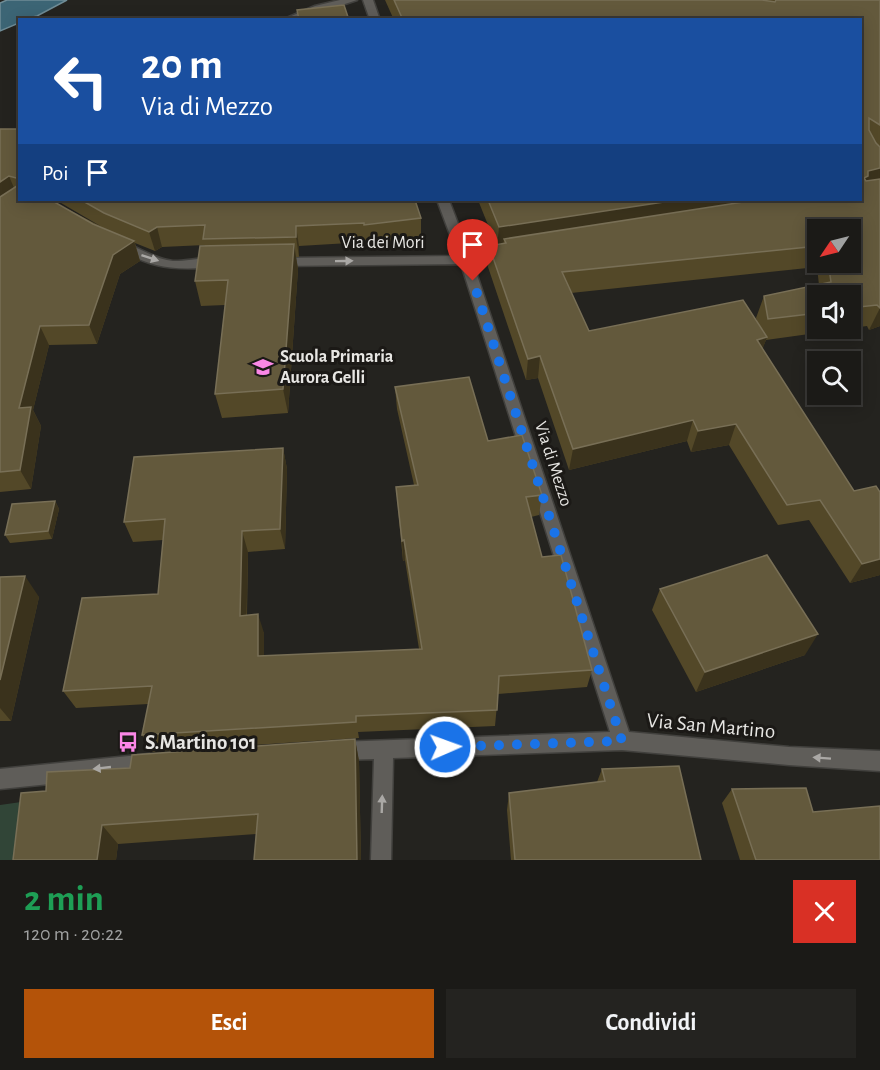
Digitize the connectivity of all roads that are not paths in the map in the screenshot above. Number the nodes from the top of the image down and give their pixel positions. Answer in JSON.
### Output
{"nodes":[{"id":1,"x":352,"y":0,"type":"edge"},
{"id":2,"x":368,"y":0,"type":"edge"},
{"id":3,"x":292,"y":18,"type":"edge"},
{"id":4,"x":374,"y":18,"type":"edge"},
{"id":5,"x":443,"y":201,"type":"edge"},
{"id":6,"x":107,"y":239,"type":"edge"},
{"id":7,"x":525,"y":250,"type":"edge"},
{"id":8,"x":466,"y":260,"type":"junction"},
{"id":9,"x":233,"y":262,"type":"edge"},
{"id":10,"x":266,"y":262,"type":"edge"},
{"id":11,"x":622,"y":741,"type":"junction"},
{"id":12,"x":384,"y":748,"type":"junction"},
{"id":13,"x":324,"y":752,"type":"edge"},
{"id":14,"x":880,"y":761,"type":"edge"},
{"id":15,"x":169,"y":763,"type":"edge"},
{"id":16,"x":0,"y":779,"type":"edge"},
{"id":17,"x":381,"y":860,"type":"edge"}],
"edges":[{"from":1,"to":3,"type":"street"},
{"from":2,"to":4,"type":"street"},
{"from":5,"to":8,"type":"street","name":"Via di Mezzo"},
{"from":6,"to":9,"type":"street","one_way":true},
{"from":7,"to":8,"type":"street","name":"Via dei Mori"},
{"from":10,"to":8,"type":"street","name":"Via dei Mori","one_way":true},
{"from":8,"to":11,"type":"street","name":"Via di Mezzo"},
{"from":11,"to":12,"type":"street","name":"Via San Martino"},
{"from":14,"to":11,"type":"street","name":"Via San Martino","one_way":true},
{"from":12,"to":13,"type":"street","name":"Via San Martino"},
{"from":17,"to":12,"type":"street","one_way":true},
{"from":15,"to":16,"type":"street","one_way":true}]}
